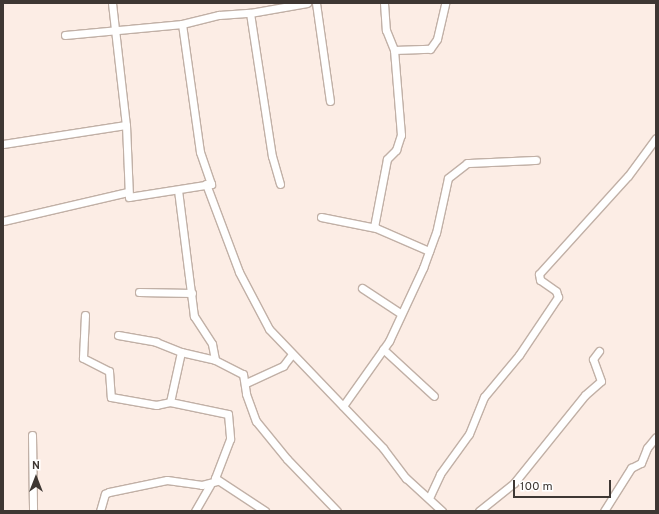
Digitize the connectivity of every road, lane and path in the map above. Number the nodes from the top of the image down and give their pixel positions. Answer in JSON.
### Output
{"nodes":[{"id":1,"x":112,"y":3,"type":"edge"},
{"id":2,"x":307,"y":3,"type":"edge"},
{"id":3,"x":316,"y":3,"type":"edge"},
{"id":4,"x":384,"y":3,"type":"edge"},
{"id":5,"x":446,"y":3,"type":"edge"},
{"id":6,"x":250,"y":13,"type":"junction"},
{"id":7,"x":182,"y":24,"type":"junction"},
{"id":8,"x":116,"y":30,"type":"junction"},
{"id":9,"x":65,"y":35,"type":"dead end"},
{"id":10,"x":394,"y":50,"type":"junction"},
{"id":11,"x":330,"y":101,"type":"dead end"},
{"id":12,"x":126,"y":125,"type":"junction"},
{"id":13,"x":656,"y":138,"type":"edge"},
{"id":14,"x":3,"y":144,"type":"edge"},
{"id":15,"x":536,"y":160,"type":"dead end"},
{"id":16,"x":211,"y":184,"type":"junction"},
{"id":17,"x":280,"y":184,"type":"dead end"},
{"id":18,"x":178,"y":190,"type":"junction"},
{"id":19,"x":128,"y":192,"type":"junction"},
{"id":20,"x":321,"y":217,"type":"dead end"},
{"id":21,"x":3,"y":221,"type":"edge"},
{"id":22,"x":374,"y":227,"type":"junction"},
{"id":23,"x":429,"y":251,"type":"junction"},
{"id":24,"x":362,"y":288,"type":"dead end"},
{"id":25,"x":139,"y":292,"type":"dead end"},
{"id":26,"x":192,"y":293,"type":"junction"},
{"id":27,"x":400,"y":313,"type":"junction"},
{"id":28,"x":84,"y":315,"type":"dead end"},
{"id":29,"x":118,"y":335,"type":"dead end"},
{"id":30,"x":383,"y":349,"type":"junction"},
{"id":31,"x":599,"y":351,"type":"dead end"},
{"id":32,"x":181,"y":352,"type":"junction"},
{"id":33,"x":292,"y":354,"type":"junction"},
{"id":34,"x":216,"y":360,"type":"junction"},
{"id":35,"x":246,"y":383,"type":"junction"},
{"id":36,"x":434,"y":396,"type":"dead end"},
{"id":37,"x":170,"y":402,"type":"junction"},
{"id":38,"x":343,"y":406,"type":"junction"},
{"id":39,"x":32,"y":435,"type":"dead end"},
{"id":40,"x":656,"y":437,"type":"edge"},
{"id":41,"x":217,"y":481,"type":"junction"},
{"id":42,"x":210,"y":485,"type":"junction"},
{"id":43,"x":429,"y":498,"type":"junction"},
{"id":44,"x":32,"y":511,"type":"edge"},
{"id":45,"x":100,"y":511,"type":"edge"},
{"id":46,"x":195,"y":511,"type":"edge"},
{"id":47,"x":266,"y":511,"type":"edge"},
{"id":48,"x":337,"y":511,"type":"edge"},
{"id":49,"x":442,"y":511,"type":"edge"},
{"id":50,"x":479,"y":511,"type":"edge"},
{"id":51,"x":604,"y":511,"type":"edge"}],
"edges":[{"from":1,"to":8,"type":"street"},
{"from":2,"to":6,"type":"street"},
{"from":3,"to":11,"type":"street"},
{"from":4,"to":10,"type":"street"},
{"from":5,"to":10,"type":"street"},
{"from":6,"to":7,"type":"street"},
{"from":6,"to":17,"type":"street"},
{"from":7,"to":8,"type":"street"},
{"from":7,"to":16,"type":"street"},
{"from":8,"to":9,"type":"street"},
{"from":8,"to":12,"type":"street"},
{"from":10,"to":22,"type":"street"},
{"from":12,"to":14,"type":"street"},
{"from":12,"to":19,"type":"street"},
{"from":13,"to":43,"type":"street"},
{"from":15,"to":23,"type":"street"},
{"from":16,"to":18,"type":"street"},
{"from":16,"to":33,"type":"street"},
{"from":18,"to":19,"type":"street"},
{"from":18,"to":26,"type":"street"},
{"from":19,"to":21,"type":"street"},
{"from":20,"to":22,"type":"street"},
{"from":22,"to":23,"type":"street"},
{"from":23,"to":27,"type":"street"},
{"from":24,"to":27,"type":"street"},
{"from":25,"to":26,"type":"street"},
{"from":26,"to":34,"type":"street"},
{"from":27,"to":30,"type":"street"},
{"from":28,"to":37,"type":"street"},
{"from":29,"to":32,"type":"street"},
{"from":30,"to":36,"type":"street"},
{"from":30,"to":38,"type":"street"},
{"from":31,"to":50,"type":"street"},
{"from":32,"to":34,"type":"street"},
{"from":32,"to":37,"type":"street"},
{"from":33,"to":35,"type":"street"},
{"from":33,"to":38,"type":"street"},
{"from":34,"to":35,"type":"street"},
{"from":35,"to":48,"type":"street"},
{"from":37,"to":41,"type":"street"},
{"from":38,"to":43,"type":"street"},
{"from":39,"to":44,"type":"street"},
{"from":40,"to":51,"type":"street"},
{"from":41,"to":42,"type":"street"},
{"from":41,"to":47,"type":"street"},
{"from":42,"to":45,"type":"street"},
{"from":42,"to":46,"type":"street"},
{"from":43,"to":49,"type":"street"}]}
